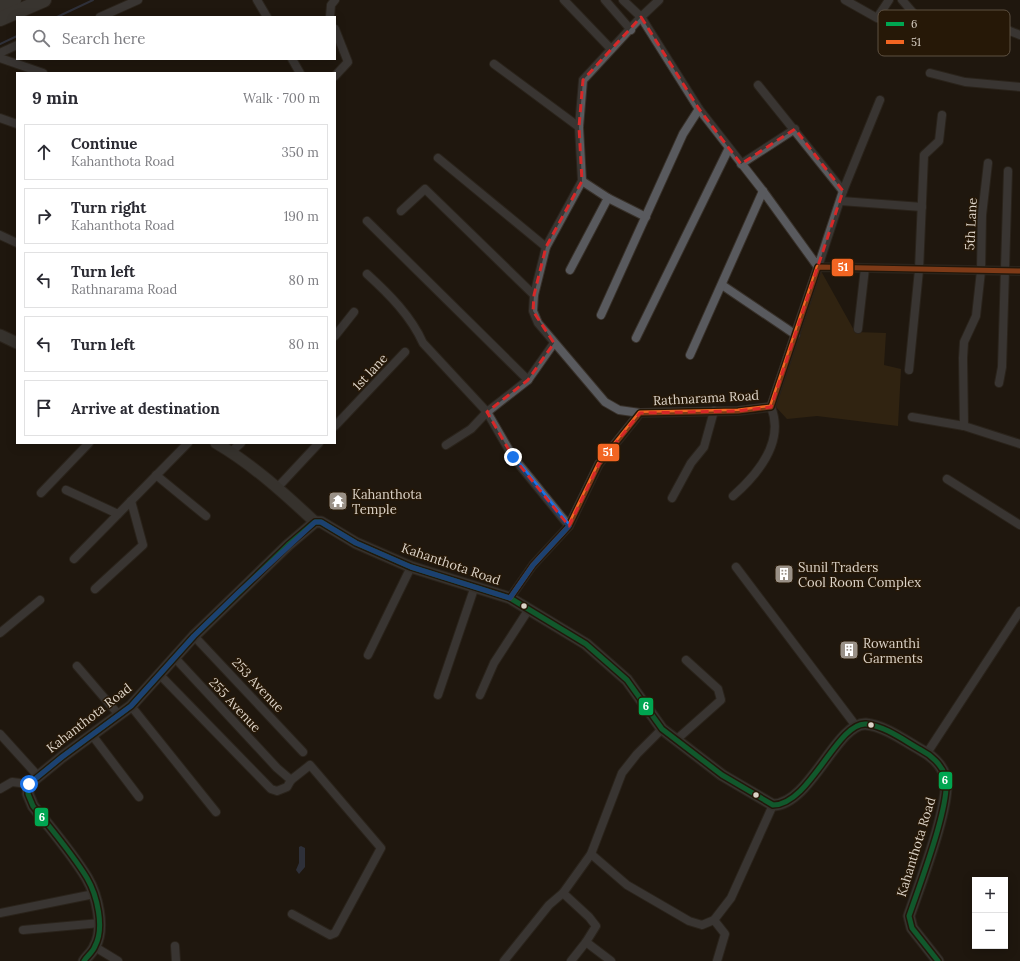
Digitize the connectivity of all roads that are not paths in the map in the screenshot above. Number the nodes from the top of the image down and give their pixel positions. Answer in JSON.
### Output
{"nodes":[{"id":1,"x":14,"y":0,"type":"edge"},
{"id":2,"x":44,"y":0,"type":"edge"},
{"id":3,"x":138,"y":0,"type":"edge"},
{"id":4,"x":257,"y":0,"type":"edge"},
{"id":5,"x":335,"y":0,"type":"edge"},
{"id":6,"x":564,"y":0,"type":"edge"},
{"id":7,"x":605,"y":0,"type":"edge"},
{"id":8,"x":624,"y":0,"type":"edge"},
{"id":9,"x":659,"y":0,"type":"edge"},
{"id":10,"x":845,"y":0,"type":"edge"},
{"id":11,"x":889,"y":0,"type":"edge"},
{"id":12,"x":902,"y":0,"type":"edge"},
{"id":13,"x":0,"y":7,"type":"edge"},
{"id":14,"x":882,"y":10,"type":"edge"},
{"id":15,"x":911,"y":10,"type":"edge"},
{"id":16,"x":102,"y":16,"type":"edge"},
{"id":17,"x":266,"y":16,"type":"edge"},
{"id":18,"x":330,"y":16,"type":"edge"},
{"id":19,"x":878,"y":16,"type":"edge"},
{"id":20,"x":640,"y":17,"type":"junction"},
{"id":21,"x":0,"y":19,"type":"edge"},
{"id":22,"x":631,"y":30,"type":"junction"},
{"id":23,"x":1010,"y":31,"type":"edge"},
{"id":24,"x":336,"y":32,"type":"edge"},
{"id":25,"x":1020,"y":35,"type":"edge"},
{"id":26,"x":16,"y":45,"type":"edge"},
{"id":27,"x":611,"y":49,"type":"junction"},
{"id":28,"x":0,"y":53,"type":"edge"},
{"id":29,"x":0,"y":58,"type":"edge"},
{"id":30,"x":293,"y":60,"type":"edge"},
{"id":31,"x":494,"y":64,"type":"dead end"},
{"id":32,"x":40,"y":72,"type":"edge"},
{"id":33,"x":299,"y":72,"type":"edge"},
{"id":34,"x":930,"y":73,"type":"dead end"},
{"id":35,"x":336,"y":75,"type":"edge"},
{"id":36,"x":758,"y":86,"type":"dead end"},
{"id":37,"x":1020,"y":87,"type":"edge"},
{"id":38,"x":880,"y":100,"type":"dead end"},
{"id":39,"x":699,"y":109,"type":"junction"},
{"id":40,"x":942,"y":115,"type":"dead end"},
{"id":41,"x":0,"y":118,"type":"edge"},
{"id":42,"x":16,"y":124,"type":"edge"},
{"id":43,"x":579,"y":128,"type":"junction"},
{"id":44,"x":795,"y":129,"type":"junction"},
{"id":45,"x":729,"y":148,"type":"junction"},
{"id":46,"x":438,"y":158,"type":"dead end"},
{"id":47,"x":741,"y":164,"type":"junction"},
{"id":48,"x":988,"y":164,"type":"dead end"},
{"id":49,"x":1008,"y":171,"type":"dead end"},
{"id":50,"x":582,"y":181,"type":"junction"},
{"id":51,"x":763,"y":191,"type":"junction"},
{"id":52,"x":843,"y":191,"type":"junction"},
{"id":53,"x":608,"y":198,"type":"junction"},
{"id":54,"x":842,"y":201,"type":"junction"},
{"id":55,"x":922,"y":208,"type":"junction"},
{"id":56,"x":401,"y":211,"type":"dead end"},
{"id":57,"x":646,"y":216,"type":"junction"},
{"id":58,"x":367,"y":221,"type":"dead end"},
{"id":59,"x":0,"y":235,"type":"edge"},
{"id":60,"x":16,"y":243,"type":"edge"},
{"id":61,"x":546,"y":247,"type":"junction"},
{"id":62,"x":818,"y":267,"type":"junction"},
{"id":63,"x":865,"y":268,"type":"junction"},
{"id":64,"x":570,"y":270,"type":"dead end"},
{"id":65,"x":919,"y":270,"type":"junction"},
{"id":66,"x":981,"y":270,"type":"junction"},
{"id":67,"x":1020,"y":271,"type":"edge"},
{"id":68,"x":1005,"y":272,"type":"junction"},
{"id":69,"x":367,"y":274,"type":"dead end"},
{"id":70,"x":722,"y":285,"type":"junction"},
{"id":71,"x":534,"y":296,"type":"junction"},
{"id":72,"x":354,"y":312,"type":"dead end"},
{"id":73,"x":601,"y":315,"type":"dead end"},
{"id":74,"x":858,"y":329,"type":"dead end"},
{"id":75,"x":0,"y":335,"type":"edge"},
{"id":76,"x":336,"y":335,"type":"edge"},
{"id":77,"x":796,"y":335,"type":"junction"},
{"id":78,"x":636,"y":338,"type":"dead end"},
{"id":79,"x":554,"y":342,"type":"junction"},
{"id":80,"x":16,"y":343,"type":"edge"},
{"id":81,"x":405,"y":352,"type":"dead end"},
{"id":82,"x":690,"y":355,"type":"dead end"},
{"id":83,"x":909,"y":370,"type":"dead end"},
{"id":84,"x":528,"y":380,"type":"junction"},
{"id":85,"x":999,"y":382,"type":"dead end"},
{"id":86,"x":771,"y":407,"type":"junction"},
{"id":87,"x":714,"y":411,"type":"junction"},
{"id":88,"x":487,"y":412,"type":"junction"},
{"id":89,"x":640,"y":413,"type":"junction"},
{"id":90,"x":912,"y":417,"type":"dead end"},
{"id":91,"x":336,"y":425,"type":"edge"},
{"id":92,"x":964,"y":426,"type":"junction"},
{"id":93,"x":88,"y":444,"type":"edge"},
{"id":94,"x":187,"y":444,"type":"edge"},
{"id":95,"x":218,"y":444,"type":"edge"},
{"id":96,"x":240,"y":444,"type":"edge"},
{"id":97,"x":318,"y":444,"type":"edge"},
{"id":98,"x":1020,"y":444,"type":"edge"},
{"id":99,"x":446,"y":445,"type":"dead end"},
{"id":100,"x":232,"y":451,"type":"junction"},
{"id":101,"x":156,"y":476,"type":"junction"},
{"id":102,"x":947,"y":479,"type":"dead end"},
{"id":103,"x":277,"y":488,"type":"junction"},
{"id":104,"x":66,"y":490,"type":"dead end"},
{"id":105,"x":42,"y":493,"type":"dead end"},
{"id":106,"x":733,"y":496,"type":"dead end"},
{"id":107,"x":672,"y":498,"type":"dead end"},
{"id":108,"x":131,"y":501,"type":"junction"},
{"id":109,"x":118,"y":514,"type":"junction"},
{"id":110,"x":206,"y":516,"type":"dead end"},
{"id":111,"x":315,"y":522,"type":"junction"},
{"id":112,"x":1020,"y":525,"type":"edge"},
{"id":113,"x":569,"y":526,"type":"junction"},
{"id":114,"x":74,"y":559,"type":"dead end"},
{"id":115,"x":411,"y":567,"type":"junction"},
{"id":116,"x":736,"y":567,"type":"dead end"},
{"id":117,"x":475,"y":586,"type":"junction"},
{"id":118,"x":95,"y":589,"type":"dead end"},
{"id":119,"x":510,"y":598,"type":"junction"},
{"id":120,"x":40,"y":600,"type":"dead end"},
{"id":121,"x":529,"y":609,"type":"junction"},
{"id":122,"x":1020,"y":611,"type":"edge"},
{"id":123,"x":0,"y":633,"type":"edge"},
{"id":124,"x":194,"y":636,"type":"junction"},
{"id":125,"x":368,"y":655,"type":"dead end"},
{"id":126,"x":175,"y":658,"type":"junction"},
{"id":127,"x":686,"y":660,"type":"dead end"},
{"id":128,"x":77,"y":666,"type":"dead end"},
{"id":129,"x":159,"y":674,"type":"junction"},
{"id":130,"x":438,"y":695,"type":"dead end"},
{"id":131,"x":480,"y":695,"type":"dead end"},
{"id":132,"x":131,"y":706,"type":"junction"},
{"id":133,"x":120,"y":715,"type":"junction"},
{"id":134,"x":856,"y":726,"type":"junction"},
{"id":135,"x":662,"y":729,"type":"junction"},
{"id":136,"x":92,"y":735,"type":"junction"},
{"id":137,"x":1,"y":738,"type":"edge"},
{"id":138,"x":676,"y":740,"type":"junction"},
{"id":139,"x":304,"y":752,"type":"dead end"},
{"id":140,"x":927,"y":753,"type":"junction"},
{"id":141,"x":38,"y":776,"type":"junction"},
{"id":142,"x":292,"y":780,"type":"junction"},
{"id":143,"x":29,"y":784,"type":"junction"},
{"id":144,"x":0,"y":789,"type":"edge"},
{"id":145,"x":139,"y":797,"type":"dead end"},
{"id":146,"x":773,"y":805,"type":"junction"},
{"id":147,"x":216,"y":812,"type":"dead end"},
{"id":148,"x":591,"y":854,"type":"junction"},
{"id":149,"x":562,"y":893,"type":"junction"},
{"id":150,"x":94,"y":894,"type":"junction"},
{"id":151,"x":0,"y":913,"type":"edge"},
{"id":152,"x":292,"y":914,"type":"dead end"},
{"id":153,"x":714,"y":920,"type":"junction"},
{"id":154,"x":100,"y":923,"type":"junction"},
{"id":155,"x":23,"y":930,"type":"dead end"},
{"id":156,"x":586,"y":942,"type":"junction"},
{"id":157,"x":175,"y":946,"type":"dead end"},
{"id":158,"x":95,"y":947,"type":"junction"},
{"id":159,"x":84,"y":961,"type":"edge"},
{"id":160,"x":118,"y":961,"type":"edge"},
{"id":161,"x":176,"y":961,"type":"edge"},
{"id":162,"x":504,"y":961,"type":"edge"},
{"id":163,"x":571,"y":961,"type":"edge"},
{"id":164,"x":611,"y":961,"type":"edge"},
{"id":165,"x":717,"y":961,"type":"edge"},
{"id":166,"x":938,"y":961,"type":"edge"}],
"edges":[{"from":1,"to":13,"type":"highway"},
{"from":2,"to":21,"type":"highway"},
{"from":3,"to":16,"type":"street"},
{"from":4,"to":17,"type":"street"},
{"from":5,"to":18,"type":"street"},
{"from":6,"to":27,"type":"street"},
{"from":7,"to":22,"type":"street"},
{"from":8,"to":20,"type":"street"},
{"from":9,"to":20,"type":"street"},
{"from":10,"to":19,"type":"street"},
{"from":11,"to":14,"type":"street"},
{"from":12,"to":15,"type":"street"},
{"from":20,"to":22,"type":"street"},
{"from":20,"to":39,"type":"street"},
{"from":22,"to":27,"type":"street"},
{"from":23,"to":25,"type":"street"},
{"from":24,"to":35,"type":"street"},
{"from":26,"to":28,"type":"street"},
{"from":27,"to":43,"type":"street"},
{"from":29,"to":32,"type":"street"},
{"from":30,"to":33,"type":"street"},
{"from":31,"to":43,"type":"street"},
{"from":34,"to":37,"type":"street"},
{"from":36,"to":44,"type":"street"},
{"from":38,"to":52,"type":"street","name":"Rathnarama Road"},
{"from":39,"to":45,"type":"street"},
{"from":39,"to":57,"type":"street"},
{"from":40,"to":55,"type":"street"},
{"from":41,"to":42,"type":"street"},
{"from":43,"to":50,"type":"street"},
{"from":44,"to":47,"type":"street"},
{"from":44,"to":52,"type":"street"},
{"from":45,"to":47,"type":"street"},
{"from":45,"to":78,"type":"street"},
{"from":46,"to":61,"type":"street"},
{"from":47,"to":51,"type":"street"},
{"from":48,"to":66,"type":"street","name":"5th Lane"},
{"from":49,"to":68,"type":"street"},
{"from":50,"to":53,"type":"street"},
{"from":50,"to":61,"type":"street"},
{"from":51,"to":62,"type":"street"},
{"from":51,"to":70,"type":"street"},
{"from":52,"to":54,"type":"street","name":"Rathnarama Road"},
{"from":53,"to":57,"type":"street"},
{"from":53,"to":64,"type":"street"},
{"from":54,"to":55,"type":"street"},
{"from":54,"to":62,"type":"street","name":"Rathnarama Road"},
{"from":55,"to":65,"type":"street"},
{"from":56,"to":71,"type":"street"},
{"from":57,"to":73,"type":"street"},
{"from":58,"to":84,"type":"street"},
{"from":59,"to":60,"type":"street"},
{"from":61,"to":71,"type":"street"},
{"from":62,"to":63,"type":"street"},
{"from":62,"to":77,"type":"street","name":"Rathnarama Road"},
{"from":63,"to":65,"type":"street"},
{"from":63,"to":74,"type":"street"},
{"from":65,"to":66,"type":"street"},
{"from":65,"to":83,"type":"street"},
{"from":66,"to":68,"type":"street"},
{"from":66,"to":92,"type":"street","name":"5th Lane"},
{"from":67,"to":68,"type":"street"},
{"from":68,"to":85,"type":"street"},
{"from":69,"to":88,"type":"street"},
{"from":70,"to":77,"type":"street"},
{"from":70,"to":82,"type":"street"},
{"from":71,"to":79,"type":"street"},
{"from":72,"to":76,"type":"street"},
{"from":75,"to":80,"type":"main road"},
{"from":77,"to":86,"type":"street","name":"Rathnarama Road"},
{"from":79,"to":84,"type":"street"},
{"from":79,"to":89,"type":"street"},
{"from":81,"to":91,"type":"street","name":"1st lane"},
{"from":84,"to":88,"type":"street"},
{"from":86,"to":87,"type":"street","name":"Rathnarama Road"},
{"from":86,"to":106,"type":"street"},
{"from":87,"to":89,"type":"street","name":"Rathnarama Road"},
{"from":87,"to":107,"type":"street"},
{"from":88,"to":99,"type":"street"},
{"from":88,"to":113,"type":"street"},
{"from":89,"to":113,"type":"street","name":"Rathnarama Road"},
{"from":90,"to":92,"type":"street"},
{"from":92,"to":98,"type":"street"},
{"from":93,"to":105,"type":"street"},
{"from":94,"to":101,"type":"street"},
{"from":95,"to":100,"type":"main road"},
{"from":96,"to":100,"type":"street"},
{"from":97,"to":103,"type":"street"},
{"from":100,"to":103,"type":"main road"},
{"from":101,"to":108,"type":"street"},
{"from":101,"to":110,"type":"street"},
{"from":102,"to":112,"type":"street"},
{"from":103,"to":111,"type":"main road"},
{"from":104,"to":109,"type":"street"},
{"from":108,"to":109,"type":"street"},
{"from":108,"to":118,"type":"street"},
{"from":109,"to":114,"type":"street"},
{"from":111,"to":115,"type":"main road","name":"Kahanthota Road"},
{"from":111,"to":124,"type":"main road","name":"Kahanthota Road"},
{"from":113,"to":119,"type":"street","name":"Rathnarama Road"},
{"from":115,"to":117,"type":"main road","name":"Kahanthota Road"},
{"from":115,"to":125,"type":"street"},
{"from":116,"to":134,"type":"street"},
{"from":117,"to":119,"type":"main road","name":"Kahanthota Road"},
{"from":117,"to":130,"type":"street"},
{"from":119,"to":121,"type":"main road","name":"Kahanthota Road"},
{"from":120,"to":123,"type":"street"},
{"from":121,"to":131,"type":"street"},
{"from":121,"to":135,"type":"main road","name":"Kahanthota Road"},
{"from":122,"to":140,"type":"street"},
{"from":124,"to":126,"type":"main road","name":"Kahanthota Road"},
{"from":124,"to":139,"type":"street","name":"253 Avenue"},
{"from":126,"to":129,"type":"main road","name":"Kahanthota Road"},
{"from":126,"to":142,"type":"street","name":"255 Avenue"},
{"from":127,"to":138,"type":"street"},
{"from":128,"to":133,"type":"street"},
{"from":129,"to":132,"type":"main road","name":"Kahanthota Road"},
{"from":129,"to":142,"type":"street"},
{"from":132,"to":133,"type":"main road","name":"Kahanthota Road"},
{"from":132,"to":147,"type":"street"},
{"from":133,"to":136,"type":"main road","name":"Kahanthota Road"},
{"from":134,"to":140,"type":"main road","name":"Kahanthota Road"},
{"from":134,"to":146,"type":"main road"},
{"from":135,"to":138,"type":"main road","name":"Kahanthota Road"},
{"from":135,"to":148,"type":"street"},
{"from":136,"to":141,"type":"main road","name":"Kahanthota Road"},
{"from":136,"to":145,"type":"street"},
{"from":137,"to":141,"type":"street"},
{"from":138,"to":146,"type":"main road","name":"Kahanthota Road"},
{"from":140,"to":166,"type":"main road","name":"Kahanthota Road"},
{"from":141,"to":143,"type":"main road","name":"Kahanthota Road"},
{"from":142,"to":152,"type":"street"},
{"from":143,"to":144,"type":"street"},
{"from":143,"to":150,"type":"main road"},
{"from":146,"to":153,"type":"street"},
{"from":148,"to":149,"type":"street"},
{"from":148,"to":153,"type":"street"},
{"from":149,"to":156,"type":"street"},
{"from":149,"to":162,"type":"street"},
{"from":150,"to":151,"type":"street"},
{"from":150,"to":154,"type":"main road"},
{"from":153,"to":165,"type":"street"},
{"from":154,"to":155,"type":"street"},
{"from":154,"to":158,"type":"main road"},
{"from":156,"to":163,"type":"street"},
{"from":156,"to":164,"type":"street"},
{"from":157,"to":161,"type":"street"},
{"from":158,"to":159,"type":"main road"},
{"from":158,"to":160,"type":"street"}]}
